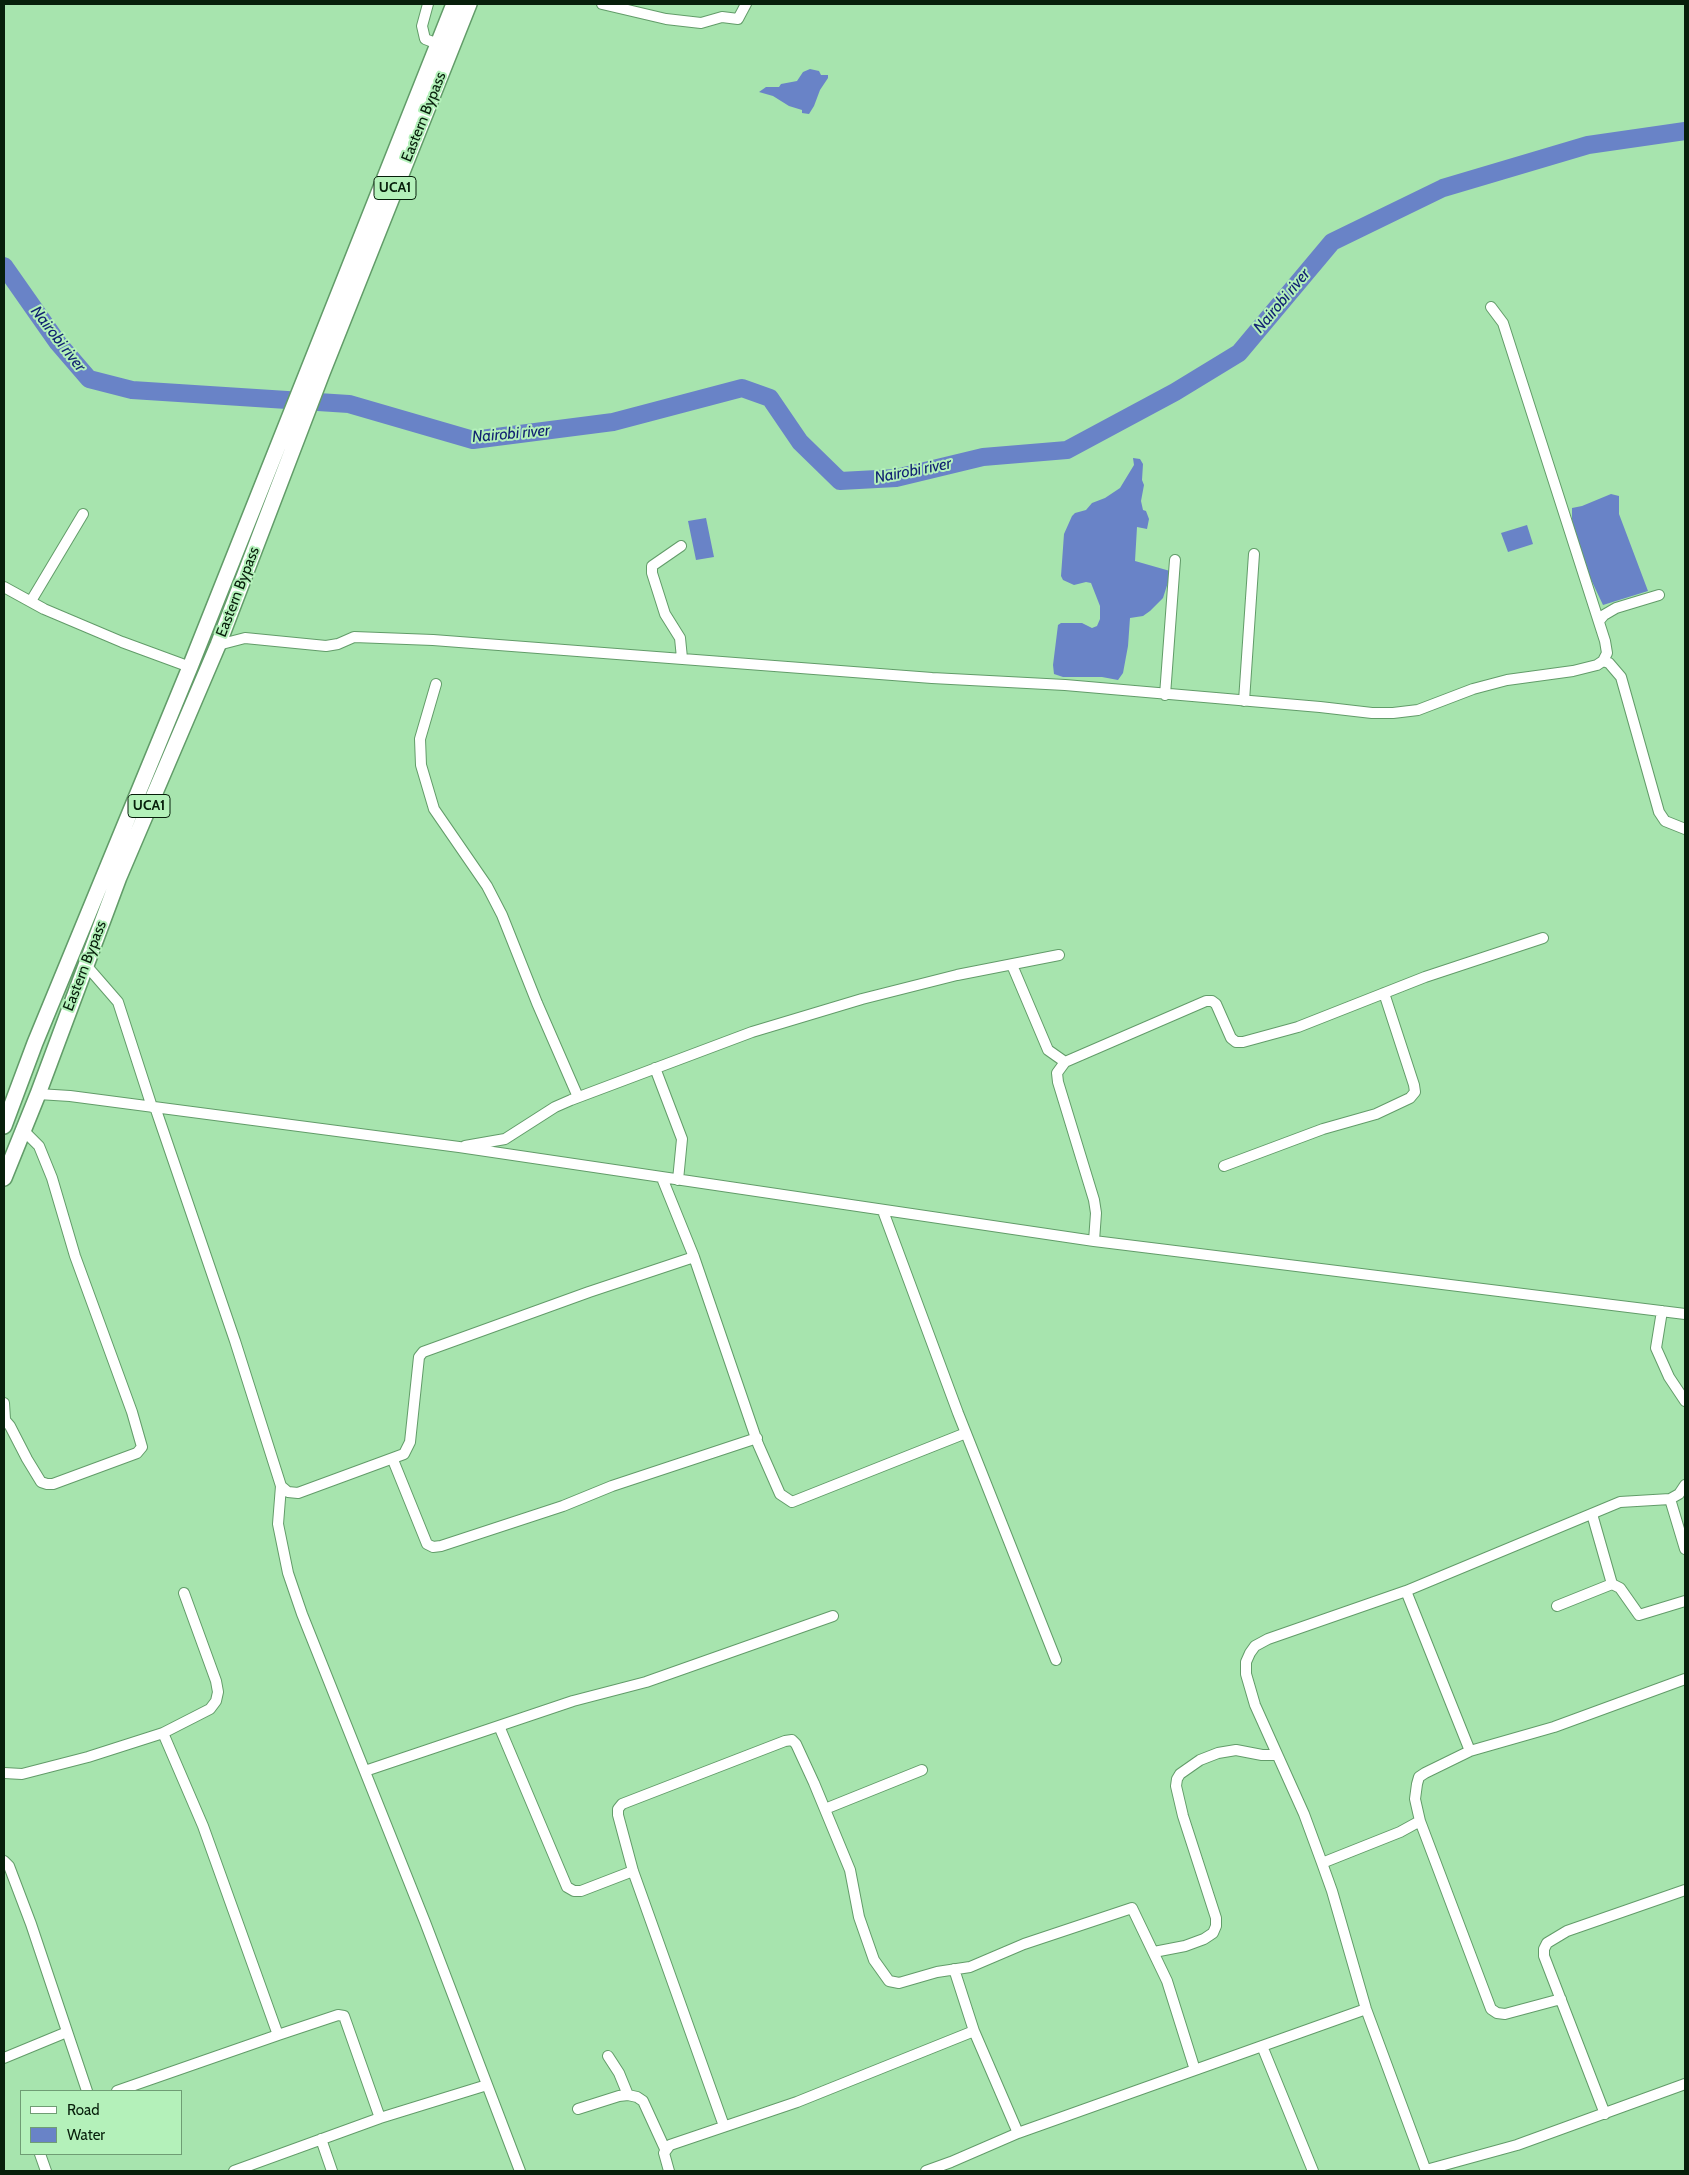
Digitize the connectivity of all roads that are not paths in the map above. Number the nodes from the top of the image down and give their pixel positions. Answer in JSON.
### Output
{"nodes":[{"id":1,"x":428,"y":4,"type":"edge"},
{"id":2,"x":454,"y":4,"type":"edge"},
{"id":3,"x":469,"y":4,"type":"edge"},
{"id":4,"x":602,"y":4,"type":"edge"},
{"id":5,"x":746,"y":4,"type":"edge"},
{"id":6,"x":438,"y":44,"type":"junction"},
{"id":7,"x":1491,"y":307,"type":"dead end"},
{"id":8,"x":315,"y":371,"type":"junction"},
{"id":9,"x":83,"y":514,"type":"dead end"},
{"id":10,"x":681,"y":546,"type":"dead end"},
{"id":11,"x":1254,"y":554,"type":"dead end"},
{"id":12,"x":1175,"y":560,"type":"dead end"},
{"id":13,"x":4,"y":587,"type":"edge"},
{"id":14,"x":1659,"y":594,"type":"dead end"},
{"id":15,"x":30,"y":601,"type":"junction"},
{"id":16,"x":1599,"y":621,"type":"junction"},
{"id":17,"x":218,"y":645,"type":"junction"},
{"id":18,"x":682,"y":658,"type":"junction"},
{"id":19,"x":1603,"y":661,"type":"junction"},
{"id":20,"x":190,"y":667,"type":"junction"},
{"id":21,"x":436,"y":684,"type":"dead end"},
{"id":22,"x":1165,"y":695,"type":"junction"},
{"id":23,"x":1244,"y":701,"type":"junction"},
{"id":24,"x":1685,"y":829,"type":"edge"},
{"id":25,"x":1543,"y":938,"type":"dead end"},
{"id":26,"x":1059,"y":956,"type":"dead end"},
{"id":27,"x":85,"y":964,"type":"junction"},
{"id":28,"x":1012,"y":965,"type":"junction"},
{"id":29,"x":1384,"y":993,"type":"junction"},
{"id":30,"x":1064,"y":1062,"type":"junction"},
{"id":31,"x":655,"y":1068,"type":"junction"},
{"id":32,"x":10,"y":1092,"type":"edge"},
{"id":33,"x":38,"y":1094,"type":"junction"},
{"id":34,"x":578,"y":1097,"type":"junction"},
{"id":35,"x":153,"y":1107,"type":"junction"},
{"id":36,"x":4,"y":1126,"type":"edge"},
{"id":37,"x":23,"y":1130,"type":"junction"},
{"id":38,"x":460,"y":1147,"type":"junction"},
{"id":39,"x":1224,"y":1166,"type":"dead end"},
{"id":40,"x":4,"y":1178,"type":"edge"},
{"id":41,"x":662,"y":1178,"type":"junction"},
{"id":42,"x":678,"y":1180,"type":"junction"},
{"id":43,"x":883,"y":1211,"type":"junction"},
{"id":44,"x":1094,"y":1241,"type":"junction"},
{"id":45,"x":694,"y":1258,"type":"junction"},
{"id":46,"x":1662,"y":1311,"type":"junction"},
{"id":47,"x":1685,"y":1314,"type":"edge"},
{"id":48,"x":1685,"y":1401,"type":"edge"},
{"id":49,"x":4,"y":1403,"type":"edge"},
{"id":50,"x":4,"y":1419,"type":"edge"},
{"id":51,"x":966,"y":1433,"type":"junction"},
{"id":52,"x":756,"y":1438,"type":"junction"},
{"id":53,"x":393,"y":1460,"type":"junction"},
{"id":54,"x":1685,"y":1485,"type":"edge"},
{"id":55,"x":281,"y":1486,"type":"junction"},
{"id":56,"x":1670,"y":1499,"type":"junction"},
{"id":57,"x":1592,"y":1514,"type":"junction"},
{"id":58,"x":1685,"y":1549,"type":"edge"},
{"id":59,"x":1612,"y":1584,"type":"junction"},
{"id":60,"x":1406,"y":1592,"type":"junction"},
{"id":61,"x":184,"y":1593,"type":"dead end"},
{"id":62,"x":1685,"y":1601,"type":"edge"},
{"id":63,"x":1557,"y":1606,"type":"dead end"},
{"id":64,"x":833,"y":1616,"type":"dead end"},
{"id":65,"x":1056,"y":1660,"type":"dead end"},
{"id":66,"x":1685,"y":1679,"type":"edge"},
{"id":67,"x":499,"y":1726,"type":"junction"},
{"id":68,"x":163,"y":1733,"type":"junction"},
{"id":69,"x":1470,"y":1751,"type":"junction"},
{"id":70,"x":1276,"y":1755,"type":"junction"},
{"id":71,"x":922,"y":1770,"type":"dead end"},
{"id":72,"x":365,"y":1771,"type":"junction"},
{"id":73,"x":4,"y":1773,"type":"edge"},
{"id":74,"x":825,"y":1809,"type":"junction"},
{"id":75,"x":1420,"y":1821,"type":"junction"},
{"id":76,"x":4,"y":1861,"type":"edge"},
{"id":77,"x":1322,"y":1863,"type":"junction"},
{"id":78,"x":633,"y":1871,"type":"junction"},
{"id":79,"x":1685,"y":1890,"type":"edge"},
{"id":80,"x":1154,"y":1952,"type":"junction"},
{"id":81,"x":954,"y":1969,"type":"junction"},
{"id":82,"x":1561,"y":1999,"type":"junction"},
{"id":83,"x":1366,"y":2010,"type":"junction"},
{"id":84,"x":974,"y":2031,"type":"junction"},
{"id":85,"x":67,"y":2032,"type":"junction"},
{"id":86,"x":278,"y":2035,"type":"junction"},
{"id":87,"x":1262,"y":2046,"type":"junction"},
{"id":88,"x":608,"y":2056,"type":"dead end"},
{"id":89,"x":4,"y":2058,"type":"edge"},
{"id":90,"x":1195,"y":2070,"type":"junction"},
{"id":91,"x":1685,"y":2084,"type":"edge"},
{"id":92,"x":487,"y":2085,"type":"junction"},
{"id":93,"x":87,"y":2090,"type":"edge"},
{"id":94,"x":120,"y":2090,"type":"edge"},
{"id":95,"x":628,"y":2095,"type":"junction"},
{"id":96,"x":578,"y":2108,"type":"dead end"},
{"id":97,"x":1605,"y":2114,"type":"junction"},
{"id":98,"x":380,"y":2118,"type":"junction"},
{"id":99,"x":724,"y":2126,"type":"junction"},
{"id":100,"x":1018,"y":2133,"type":"junction"},
{"id":101,"x":322,"y":2139,"type":"junction"},
{"id":102,"x":665,"y":2149,"type":"junction"},
{"id":103,"x":40,"y":2155,"type":"edge"},
{"id":104,"x":953,"y":2167,"type":"edge"},
{"id":105,"x":46,"y":2171,"type":"edge"},
{"id":106,"x":234,"y":2171,"type":"edge"},
{"id":107,"x":332,"y":2171,"type":"edge"},
{"id":108,"x":520,"y":2171,"type":"edge"},
{"id":109,"x":669,"y":2171,"type":"edge"},
{"id":110,"x":926,"y":2171,"type":"edge"},
{"id":111,"x":1313,"y":2171,"type":"edge"},
{"id":112,"x":1426,"y":2171,"type":"edge"}],
"edges":[{"from":1,"to":6,"type":"street"},
{"from":2,"to":6,"type":"main road","name":"Eastern Bypass","number":"UCA1"},
{"from":3,"to":8,"type":"main road","name":"Eastern Bypass","number":"UCA1"},
{"from":4,"to":5,"type":"street"},
{"from":6,"to":8,"type":"main road","name":"Eastern Bypass","number":"UCA1"},
{"from":7,"to":16,"type":"street"},
{"from":8,"to":17,"type":"main road","name":"Eastern Bypass","number":"UCA1"},
{"from":8,"to":20,"type":"main road","name":"Eastern Bypass","number":"UCA1"},
{"from":9,"to":15,"type":"street"},
{"from":10,"to":18,"type":"street"},
{"from":11,"to":23,"type":"street"},
{"from":12,"to":22,"type":"street"},
{"from":13,"to":15,"type":"street"},
{"from":14,"to":16,"type":"street"},
{"from":15,"to":20,"type":"street"},
{"from":16,"to":19,"type":"street"},
{"from":17,"to":18,"type":"street"},
{"from":17,"to":27,"type":"main road","name":"Eastern Bypass","number":"UCA1"},
{"from":18,"to":22,"type":"street"},
{"from":19,"to":23,"type":"street"},
{"from":19,"to":24,"type":"street"},
{"from":20,"to":32,"type":"main road","name":"Eastern Bypass","number":"UCA1"},
{"from":21,"to":34,"type":"street"},
{"from":22,"to":23,"type":"street"},
{"from":25,"to":29,"type":"street"},
{"from":26,"to":28,"type":"street"},
{"from":27,"to":33,"type":"main road","name":"Eastern Bypass","number":"UCA1"},
{"from":27,"to":35,"type":"street"},
{"from":28,"to":30,"type":"street"},
{"from":28,"to":31,"type":"street"},
{"from":29,"to":30,"type":"street"},
{"from":29,"to":39,"type":"street"},
{"from":30,"to":44,"type":"street"},
{"from":31,"to":34,"type":"street"},
{"from":31,"to":42,"type":"street"},
{"from":32,"to":36,"type":"main road","name":"Eastern Bypass","number":"UCA1"},
{"from":33,"to":35,"type":"street"},
{"from":33,"to":37,"type":"main road","name":"Eastern Bypass","number":"UCA1"},
{"from":34,"to":38,"type":"street"},
{"from":35,"to":38,"type":"street"},
{"from":35,"to":55,"type":"street"},
{"from":37,"to":40,"type":"main road","name":"Eastern Bypass","number":"UCA1"},
{"from":37,"to":50,"type":"street"},
{"from":38,"to":41,"type":"street"},
{"from":41,"to":42,"type":"street"},
{"from":41,"to":45,"type":"street"},
{"from":42,"to":43,"type":"street"},
{"from":43,"to":44,"type":"street"},
{"from":43,"to":51,"type":"street"},
{"from":44,"to":46,"type":"street"},
{"from":45,"to":52,"type":"street"},
{"from":45,"to":53,"type":"street"},
{"from":46,"to":47,"type":"street"},
{"from":46,"to":48,"type":"street"},
{"from":49,"to":50,"type":"street"},
{"from":51,"to":52,"type":"street"},
{"from":51,"to":65,"type":"street"},
{"from":52,"to":53,"type":"street"},
{"from":53,"to":55,"type":"street"},
{"from":54,"to":56,"type":"street"},
{"from":55,"to":72,"type":"street"},
{"from":56,"to":57,"type":"street"},
{"from":56,"to":58,"type":"street"},
{"from":57,"to":59,"type":"street"},
{"from":57,"to":60,"type":"street"},
{"from":59,"to":62,"type":"street"},
{"from":59,"to":63,"type":"street"},
{"from":60,"to":69,"type":"street"},
{"from":60,"to":70,"type":"street"},
{"from":61,"to":68,"type":"street"},
{"from":64,"to":67,"type":"street"},
{"from":66,"to":69,"type":"street"},
{"from":67,"to":72,"type":"street"},
{"from":67,"to":78,"type":"street"},
{"from":68,"to":73,"type":"street"},
{"from":68,"to":86,"type":"street"},
{"from":69,"to":75,"type":"street"},
{"from":70,"to":77,"type":"street"},
{"from":70,"to":80,"type":"street"},
{"from":71,"to":74,"type":"street"},
{"from":72,"to":92,"type":"street"},
{"from":74,"to":78,"type":"street"},
{"from":74,"to":81,"type":"street"},
{"from":75,"to":77,"type":"street"},
{"from":75,"to":82,"type":"street"},
{"from":76,"to":85,"type":"street"},
{"from":77,"to":83,"type":"street"},
{"from":78,"to":99,"type":"street"},
{"from":79,"to":82,"type":"street"},
{"from":80,"to":81,"type":"street"},
{"from":80,"to":90,"type":"street"},
{"from":81,"to":84,"type":"street"},
{"from":82,"to":97,"type":"street"},
{"from":83,"to":87,"type":"street"},
{"from":83,"to":112,"type":"street"},
{"from":84,"to":99,"type":"street"},
{"from":84,"to":100,"type":"street"},
{"from":85,"to":89,"type":"street"},
{"from":85,"to":93,"type":"street"},
{"from":86,"to":94,"type":"street"},
{"from":86,"to":98,"type":"street"},
{"from":87,"to":90,"type":"street"},
{"from":87,"to":111,"type":"street"},
{"from":88,"to":95,"type":"street"},
{"from":90,"to":100,"type":"street"},
{"from":91,"to":97,"type":"street"},
{"from":92,"to":98,"type":"street"},
{"from":92,"to":108,"type":"street"},
{"from":95,"to":96,"type":"street"},
{"from":95,"to":102,"type":"street"},
{"from":97,"to":112,"type":"street"},
{"from":98,"to":101,"type":"street"},
{"from":99,"to":102,"type":"street"},
{"from":100,"to":104,"type":"street"},
{"from":101,"to":106,"type":"street"},
{"from":101,"to":107,"type":"street"},
{"from":102,"to":109,"type":"street"},
{"from":103,"to":105,"type":"street"},
{"from":104,"to":110,"type":"street"}]}
